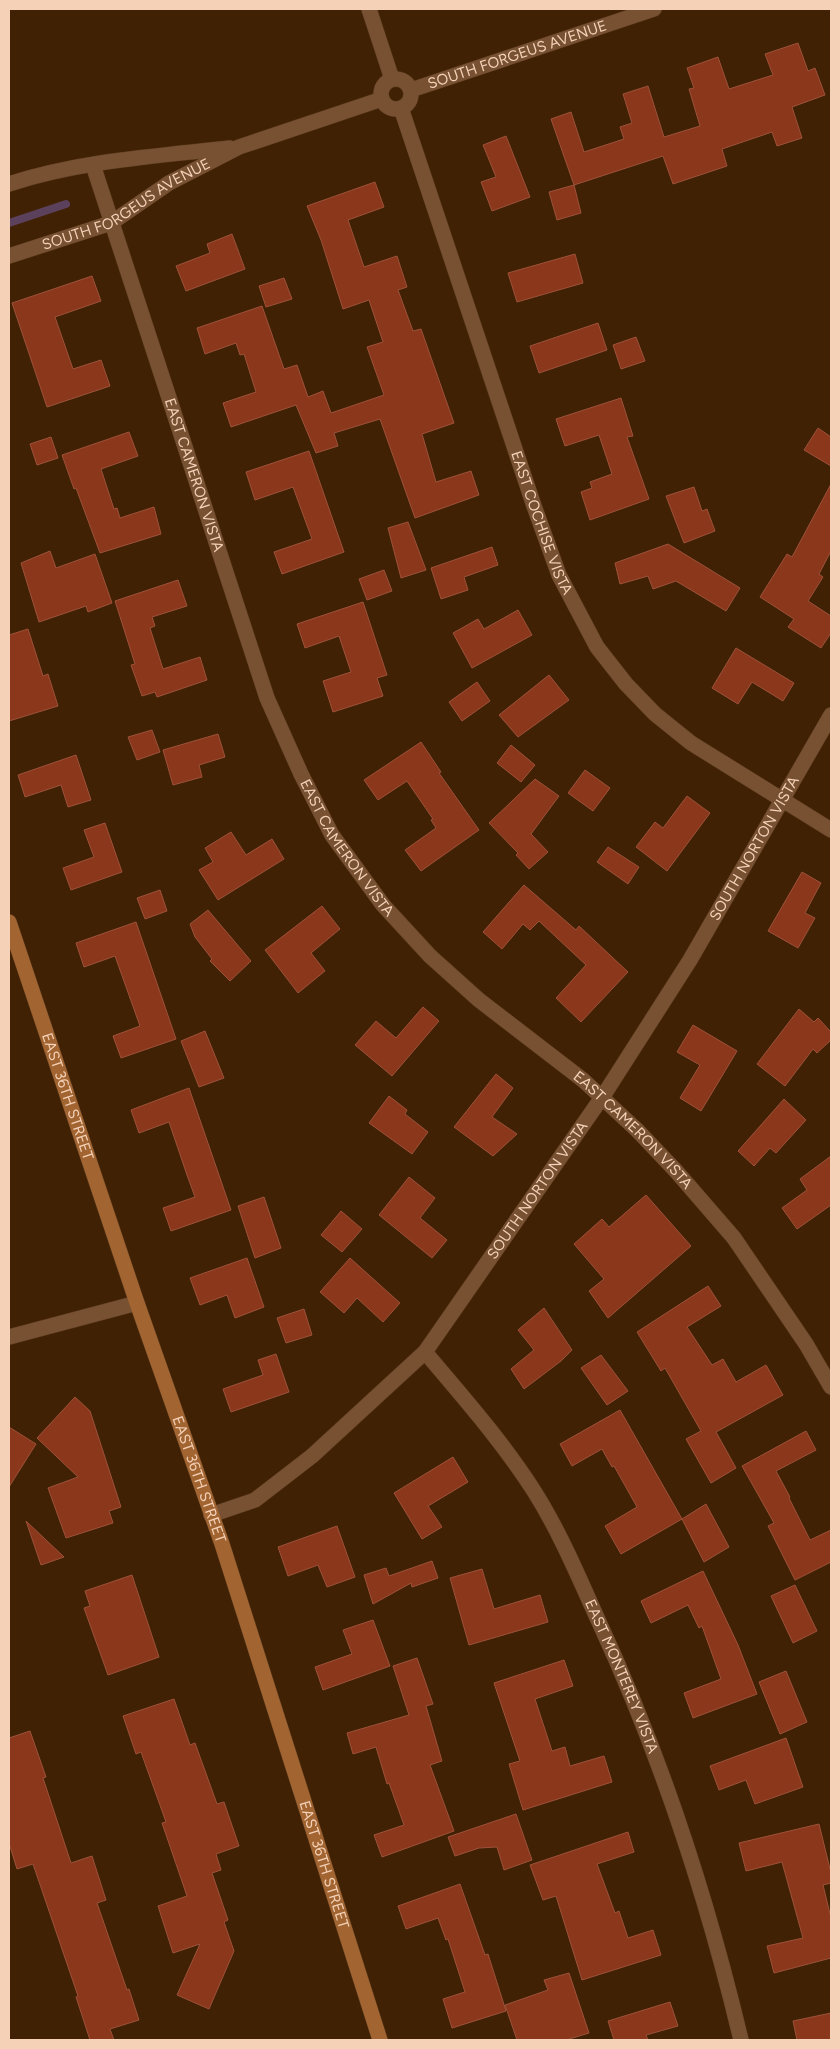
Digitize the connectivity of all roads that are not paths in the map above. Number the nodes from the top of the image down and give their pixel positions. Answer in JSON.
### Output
{"nodes":[{"id":1,"x":369,"y":9,"type":"edge"},
{"id":2,"x":654,"y":9,"type":"edge"},
{"id":3,"x":392,"y":79,"type":"junction"},
{"id":4,"x":411,"y":90,"type":"junction"},
{"id":5,"x":382,"y":99,"type":"junction"},
{"id":6,"x":401,"y":108,"type":"junction"},
{"id":7,"x":239,"y":147,"type":"junction"},
{"id":8,"x":93,"y":165,"type":"junction"},
{"id":9,"x":9,"y":184,"type":"edge"},
{"id":10,"x":111,"y":223,"type":"junction"},
{"id":11,"x":9,"y":256,"type":"edge"},
{"id":12,"x":831,"y":715,"type":"edge"},
{"id":13,"x":781,"y":800,"type":"junction"},
{"id":14,"x":831,"y":830,"type":"edge"},
{"id":15,"x":9,"y":922,"type":"edge"},
{"id":16,"x":602,"y":1098,"type":"junction"},
{"id":17,"x":137,"y":1303,"type":"junction"},
{"id":18,"x":9,"y":1337,"type":"edge"},
{"id":19,"x":425,"y":1352,"type":"junction"},
{"id":20,"x":831,"y":1387,"type":"edge"},
{"id":21,"x":211,"y":1515,"type":"junction"},
{"id":22,"x":380,"y":2040,"type":"edge"},
{"id":23,"x":742,"y":2040,"type":"edge"}],
"edges":[{"from":1,"to":3,"type":"street"},
{"from":2,"to":4,"type":"street","name":"SOUTH FORGEUS AVENUE"},
{"from":3,"to":4,"type":"street"},
{"from":3,"to":5,"type":"street"},
{"from":4,"to":6,"type":"street"},
{"from":5,"to":6,"type":"street"},
{"from":5,"to":7,"type":"street","name":"SOUTH FORGEUS AVENUE"},
{"from":6,"to":13,"type":"street","name":"EAST COCHISE VISTA"},
{"from":7,"to":8,"type":"street","name":"SOUTH FORGEUS AVENUE"},
{"from":7,"to":10,"type":"street","name":"SOUTH FORGEUS AVENUE"},
{"from":8,"to":9,"type":"street","name":"SOUTH FORGEUS AVENUE"},
{"from":8,"to":10,"type":"street","name":"EAST CAMERON VISTA"},
{"from":10,"to":11,"type":"street","name":"SOUTH FORGEUS AVENUE"},
{"from":10,"to":16,"type":"street","name":"EAST CAMERON VISTA"},
{"from":12,"to":13,"type":"street","name":"SOUTH NORTON VISTA"},
{"from":13,"to":14,"type":"street","name":"EAST COCHISE VISTA"},
{"from":13,"to":16,"type":"street","name":"SOUTH NORTON VISTA"},
{"from":15,"to":17,"type":"main road","name":"EAST 36TH STREET"},
{"from":16,"to":19,"type":"street","name":"SOUTH NORTON VISTA"},
{"from":16,"to":20,"type":"street","name":"EAST CAMERON VISTA"},
{"from":17,"to":18,"type":"street"},
{"from":17,"to":21,"type":"main road","name":"EAST 36TH STREET"},
{"from":19,"to":21,"type":"street","name":"SOUTH NORTON VISTA"},
{"from":19,"to":23,"type":"street","name":"EAST MONTEREY VISTA"},
{"from":21,"to":22,"type":"main road","name":"EAST 36TH STREET"}]}
